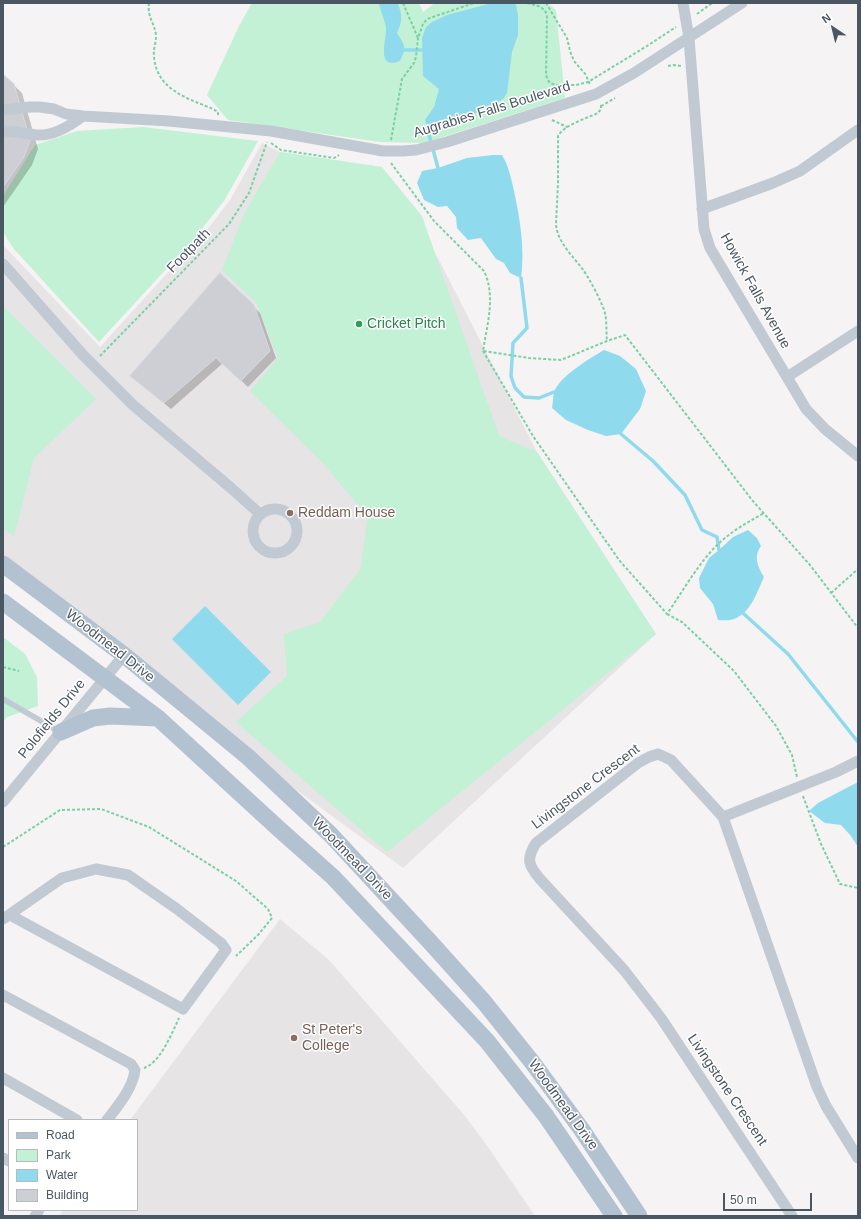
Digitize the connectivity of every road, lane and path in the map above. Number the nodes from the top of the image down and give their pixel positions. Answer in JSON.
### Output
{"nodes":[{"id":1,"x":149,"y":3,"type":"edge"},
{"id":2,"x":403,"y":3,"type":"edge"},
{"id":3,"x":474,"y":3,"type":"edge"},
{"id":4,"x":527,"y":3,"type":"edge"},
{"id":5,"x":546,"y":3,"type":"edge"},
{"id":6,"x":683,"y":3,"type":"edge"},
{"id":7,"x":712,"y":3,"type":"edge"},
{"id":8,"x":742,"y":3,"type":"edge"},
{"id":9,"x":686,"y":20,"type":"junction"},
{"id":10,"x":418,"y":38,"type":"junction"},
{"id":11,"x":689,"y":38,"type":"junction"},
{"id":12,"x":664,"y":66,"type":"dead end"},
{"id":13,"x":588,"y":82,"type":"junction"},
{"id":14,"x":693,"y":85,"type":"junction"},
{"id":15,"x":596,"y":94,"type":"junction"},
{"id":16,"x":616,"y":98,"type":"dead end"},
{"id":17,"x":601,"y":106,"type":"junction"},
{"id":18,"x":3,"y":110,"type":"edge"},
{"id":19,"x":83,"y":116,"type":"junction"},
{"id":20,"x":219,"y":126,"type":"junction"},
{"id":21,"x":858,"y":130,"type":"edge"},
{"id":22,"x":3,"y":131,"type":"edge"},
{"id":23,"x":269,"y":136,"type":"junction"},
{"id":24,"x":389,"y":151,"type":"junction"},
{"id":25,"x":344,"y":154,"type":"dead end"},
{"id":26,"x":702,"y":209,"type":"junction"},
{"id":27,"x":3,"y":264,"type":"edge"},
{"id":28,"x":858,"y":331,"type":"edge"},
{"id":29,"x":606,"y":341,"type":"junction"},
{"id":30,"x":483,"y":351,"type":"junction"},
{"id":31,"x":92,"y":364,"type":"junction"},
{"id":32,"x":787,"y":377,"type":"junction"},
{"id":33,"x":858,"y":456,"type":"edge"},
{"id":34,"x":764,"y":513,"type":"junction"},
{"id":35,"x":260,"y":514,"type":"junction"},
{"id":36,"x":3,"y":564,"type":"edge"},
{"id":37,"x":858,"y":569,"type":"edge"},
{"id":38,"x":832,"y":593,"type":"junction"},
{"id":39,"x":3,"y":602,"type":"edge"},
{"id":40,"x":667,"y":614,"type":"junction"},
{"id":41,"x":858,"y":628,"type":"edge"},
{"id":42,"x":124,"y":655,"type":"junction"},
{"id":43,"x":3,"y":667,"type":"edge"},
{"id":44,"x":19,"y":671,"type":"dead end"},
{"id":45,"x":106,"y":678,"type":"junction"},
{"id":46,"x":3,"y":699,"type":"edge"},
{"id":47,"x":158,"y":718,"type":"junction"},
{"id":48,"x":61,"y":732,"type":"junction"},
{"id":49,"x":858,"y":762,"type":"edge"},
{"id":50,"x":799,"y":786,"type":"junction"},
{"id":51,"x":3,"y":802,"type":"edge"},
{"id":52,"x":723,"y":817,"type":"junction"},
{"id":53,"x":3,"y":847,"type":"edge"},
{"id":54,"x":858,"y":888,"type":"edge"},
{"id":55,"x":6,"y":917,"type":"edge"},
{"id":56,"x":215,"y":965,"type":"junction"},
{"id":57,"x":3,"y":995,"type":"edge"},
{"id":58,"x":183,"y":1009,"type":"junction"},
{"id":59,"x":135,"y":1070,"type":"junction"},
{"id":60,"x":3,"y":1078,"type":"edge"},
{"id":61,"x":74,"y":1119,"type":"edge"},
{"id":62,"x":108,"y":1119,"type":"edge"},
{"id":63,"x":858,"y":1158,"type":"edge"},
{"id":64,"x":614,"y":1216,"type":"edge"},
{"id":65,"x":639,"y":1216,"type":"edge"},
{"id":66,"x":792,"y":1216,"type":"edge"}],
"edges":[{"from":1,"to":20,"type":"path"},
{"from":2,"to":10,"type":"path"},
{"from":3,"to":10,"type":"path"},
{"from":4,"to":13,"type":"path"},
{"from":5,"to":13,"type":"path"},
{"from":6,"to":9,"type":"street","name":"Howick Falls Avenue"},
{"from":7,"to":9,"type":"path"},
{"from":8,"to":11,"type":"street","name":"Augrabies Falls Boulevard"},
{"from":9,"to":11,"type":"street","name":"Howick Falls Avenue"},
{"from":9,"to":13,"type":"path"},
{"from":10,"to":24,"type":"path"},
{"from":11,"to":14,"type":"street","name":"Howick Falls Avenue"},
{"from":11,"to":15,"type":"street","name":"Augrabies Falls Boulevard"},
{"from":12,"to":14,"type":"path"},
{"from":13,"to":15,"type":"path"},
{"from":14,"to":26,"type":"street","name":"Howick Falls Avenue"},
{"from":15,"to":17,"type":"path"},
{"from":15,"to":24,"type":"street","name":"Augrabies Falls Boulevard"},
{"from":16,"to":17,"type":"path"},
{"from":17,"to":29,"type":"path"},
{"from":18,"to":19,"type":"street","name":"Augrabies Falls Boulevard"},
{"from":19,"to":20,"type":"street","name":"Augrabies Falls Boulevard"},
{"from":19,"to":22,"type":"street"},
{"from":20,"to":23,"type":"street","name":"Augrabies Falls Boulevard"},
{"from":21,"to":26,"type":"street"},
{"from":23,"to":24,"type":"street","name":"Augrabies Falls Boulevard"},
{"from":23,"to":25,"type":"path"},
{"from":23,"to":31,"type":"path","name":"Footpath"},
{"from":24,"to":30,"type":"path"},
{"from":26,"to":32,"type":"street","name":"Howick Falls Avenue"},
{"from":27,"to":31,"type":"street"},
{"from":28,"to":32,"type":"street"},
{"from":29,"to":30,"type":"path"},
{"from":29,"to":34,"type":"path"},
{"from":30,"to":40,"type":"path"},
{"from":31,"to":35,"type":"street"},
{"from":32,"to":33,"type":"street","name":"Howick Falls Avenue"},
{"from":34,"to":38,"type":"path"},
{"from":34,"to":40,"type":"path"},
{"from":35,"to":35,"type":"street"},
{"from":36,"to":42,"type":"main road","name":"Woodmead Drive"},
{"from":37,"to":38,"type":"path"},
{"from":38,"to":41,"type":"path"},
{"from":39,"to":45,"type":"main road","name":"Woodmead Drive"},
{"from":40,"to":50,"type":"path"},
{"from":42,"to":45,"type":"street","name":"Polofields Drive"},
{"from":42,"to":65,"type":"main road","name":"Woodmead Drive"},
{"from":43,"to":44,"type":"path"},
{"from":45,"to":47,"type":"main road","name":"Woodmead Drive"},
{"from":45,"to":48,"type":"street","name":"Polofields Drive"},
{"from":46,"to":48,"type":"lane"},
{"from":47,"to":48,"type":"main road"},
{"from":47,"to":64,"type":"main road","name":"Woodmead Drive"},
{"from":48,"to":51,"type":"street","name":"Polofields Drive"},
{"from":49,"to":50,"type":"street"},
{"from":50,"to":52,"type":"street"},
{"from":50,"to":54,"type":"path"},
{"from":52,"to":63,"type":"street","name":"Livingstone Crescent"},
{"from":52,"to":66,"type":"street","name":"Livingstone Crescent"},
{"from":53,"to":56,"type":"path"},
{"from":55,"to":56,"type":"street"},
{"from":55,"to":58,"type":"street"},
{"from":56,"to":58,"type":"street"},
{"from":57,"to":59,"type":"street"},
{"from":58,"to":59,"type":"path"},
{"from":59,"to":62,"type":"street"},
{"from":60,"to":61,"type":"street"}]}
